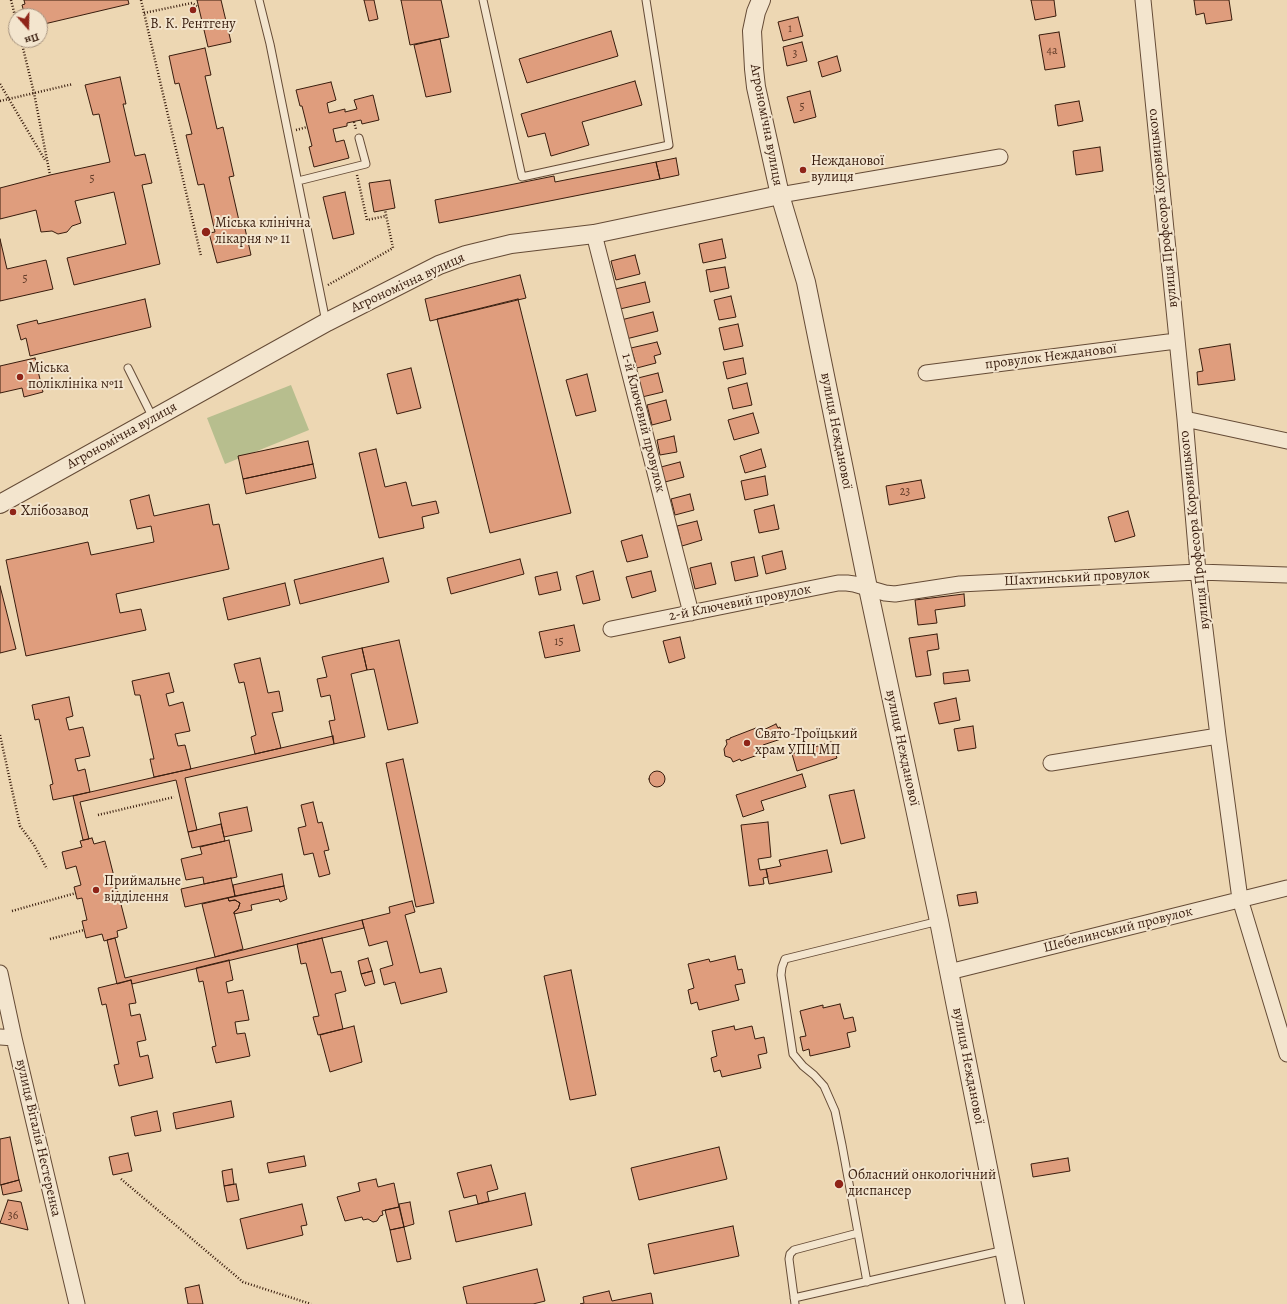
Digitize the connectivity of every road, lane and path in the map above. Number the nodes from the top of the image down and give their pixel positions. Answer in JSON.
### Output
{"nodes":[{"id":1,"x":141,"y":0,"type":"edge"},
{"id":2,"x":259,"y":0,"type":"edge"},
{"id":3,"x":483,"y":0,"type":"edge"},
{"id":4,"x":646,"y":0,"type":"edge"},
{"id":5,"x":761,"y":0,"type":"edge"},
{"id":6,"x":1142,"y":0,"type":"edge"},
{"id":7,"x":198,"y":7,"type":"dead end"},
{"id":8,"x":144,"y":13,"type":"junction"},
{"id":9,"x":23,"y":48,"type":"edge"},
{"id":10,"x":0,"y":84,"type":"edge"},
{"id":11,"x":73,"y":84,"type":"dead end"},
{"id":12,"x":34,"y":93,"type":"junction"},
{"id":13,"x":9,"y":98,"type":"junction"},
{"id":14,"x":0,"y":101,"type":"edge"},
{"id":15,"x":359,"y":138,"type":"dead end"},
{"id":16,"x":1000,"y":157,"type":"dead end"},
{"id":17,"x":47,"y":162,"type":"junction"},
{"id":18,"x":356,"y":172,"type":"dead end"},
{"id":19,"x":50,"y":175,"type":"dead end"},
{"id":20,"x":298,"y":181,"type":"junction"},
{"id":21,"x":780,"y":195,"type":"junction"},
{"id":22,"x":386,"y":216,"type":"dead end"},
{"id":23,"x":594,"y":234,"type":"junction"},
{"id":24,"x":201,"y":256,"type":"dead end"},
{"id":25,"x":326,"y":322,"type":"junction"},
{"id":26,"x":1176,"y":341,"type":"junction"},
{"id":27,"x":128,"y":368,"type":"dead end"},
{"id":28,"x":926,"y":373,"type":"dead end"},
{"id":29,"x":153,"y":418,"type":"junction"},
{"id":30,"x":1184,"y":419,"type":"junction"},
{"id":31,"x":1287,"y":441,"type":"edge"},
{"id":32,"x":0,"y":504,"type":"edge"},
{"id":33,"x":1198,"y":572,"type":"junction"},
{"id":34,"x":1287,"y":575,"type":"edge"},
{"id":35,"x":868,"y":588,"type":"junction"},
{"id":36,"x":691,"y":613,"type":"junction"},
{"id":37,"x":611,"y":629,"type":"dead end"},
{"id":38,"x":0,"y":735,"type":"edge"},
{"id":39,"x":1218,"y":736,"type":"junction"},
{"id":40,"x":1051,"y":763,"type":"dead end"},
{"id":41,"x":174,"y":797,"type":"dead end"},
{"id":42,"x":98,"y":815,"type":"dead end"},
{"id":43,"x":47,"y":869,"type":"dead end"},
{"id":44,"x":1287,"y":888,"type":"edge"},
{"id":45,"x":76,"y":893,"type":"dead end"},
{"id":46,"x":1240,"y":899,"type":"junction"},
{"id":47,"x":12,"y":911,"type":"dead end"},
{"id":48,"x":940,"y":921,"type":"junction"},
{"id":49,"x":84,"y":930,"type":"dead end"},
{"id":50,"x":50,"y":939,"type":"dead end"},
{"id":51,"x":949,"y":972,"type":"junction"},
{"id":52,"x":0,"y":973,"type":"edge"},
{"id":53,"x":7,"y":1038,"type":"edge"},
{"id":54,"x":1287,"y":1054,"type":"edge"},
{"id":55,"x":121,"y":1179,"type":"dead end"},
{"id":56,"x":858,"y":1233,"type":"junction"},
{"id":57,"x":1005,"y":1250,"type":"junction"},
{"id":58,"x":867,"y":1282,"type":"junction"},
{"id":59,"x":794,"y":1301,"type":"edge"},
{"id":60,"x":77,"y":1304,"type":"edge"},
{"id":61,"x":311,"y":1304,"type":"edge"},
{"id":62,"x":1015,"y":1304,"type":"edge"}],
"edges":[{"from":1,"to":8,"type":"path"},
{"from":2,"to":20,"type":"lane"},
{"from":3,"to":4,"type":"lane"},
{"from":5,"to":21,"type":"street","name":"Агрономічна вулиця"},
{"from":6,"to":26,"type":"street","name":"вулиця Професора Коровицького"},
{"from":7,"to":8,"type":"path"},
{"from":8,"to":24,"type":"path"},
{"from":9,"to":12,"type":"path"},
{"from":10,"to":13,"type":"path"},
{"from":11,"to":12,"type":"path"},
{"from":12,"to":13,"type":"path"},
{"from":12,"to":17,"type":"path"},
{"from":13,"to":14,"type":"path"},
{"from":13,"to":17,"type":"path"},
{"from":15,"to":20,"type":"lane"},
{"from":16,"to":21,"type":"street"},
{"from":17,"to":19,"type":"path"},
{"from":18,"to":22,"type":"path"},
{"from":20,"to":25,"type":"lane"},
{"from":21,"to":23,"type":"street","name":"Агрономічна вулиця"},
{"from":21,"to":35,"type":"street","name":"вулиця Нежданової"},
{"from":23,"to":25,"type":"street","name":"Агрономічна вулиця"},
{"from":23,"to":36,"type":"street","name":"1-й Ключевий провулок"},
{"from":25,"to":29,"type":"street","name":"Агрономічна вулиця"},
{"from":26,"to":28,"type":"street","name":"провулок Нежданової"},
{"from":26,"to":30,"type":"street","name":"вулиця Професора Коровицького"},
{"from":27,"to":29,"type":"lane"},
{"from":29,"to":32,"type":"street","name":"Агрономічна вулиця"},
{"from":30,"to":31,"type":"street"},
{"from":30,"to":33,"type":"street","name":"вулиця Професора Коровицького"},
{"from":33,"to":34,"type":"street","name":"Шахтинський провулок"},
{"from":33,"to":35,"type":"street","name":"Шахтинський провулок"},
{"from":33,"to":39,"type":"street","name":"вулиця Професора Коровицького"},
{"from":35,"to":36,"type":"street","name":"2-й Ключевий провулок"},
{"from":35,"to":48,"type":"street","name":"вулиця Нежданової"},
{"from":36,"to":37,"type":"street","name":"2-й Ключевий провулок"},
{"from":38,"to":43,"type":"path"},
{"from":39,"to":40,"type":"street"},
{"from":39,"to":46,"type":"street","name":"вулиця Професора Коровицького"},
{"from":41,"to":42,"type":"path"},
{"from":44,"to":46,"type":"street","name":"Шебелинський провулок"},
{"from":45,"to":47,"type":"path"},
{"from":46,"to":51,"type":"street","name":"Шебелинський провулок"},
{"from":46,"to":54,"type":"street","name":"вулиця Професора Коровицького"},
{"from":48,"to":51,"type":"street","name":"вулиця Нежданової"},
{"from":48,"to":56,"type":"lane"},
{"from":49,"to":50,"type":"path"},
{"from":51,"to":57,"type":"street","name":"вулиця Нежданової"},
{"from":52,"to":53,"type":"street","name":"вулиця Віталія Нестеренка"},
{"from":53,"to":60,"type":"street","name":"вулиця Віталія Нестеренка"},
{"from":55,"to":61,"type":"path"},
{"from":56,"to":58,"type":"lane"},
{"from":56,"to":59,"type":"lane"},
{"from":57,"to":58,"type":"lane"},
{"from":57,"to":62,"type":"street","name":"вулиця Нежданової"},
{"from":58,"to":59,"type":"lane"}]}
